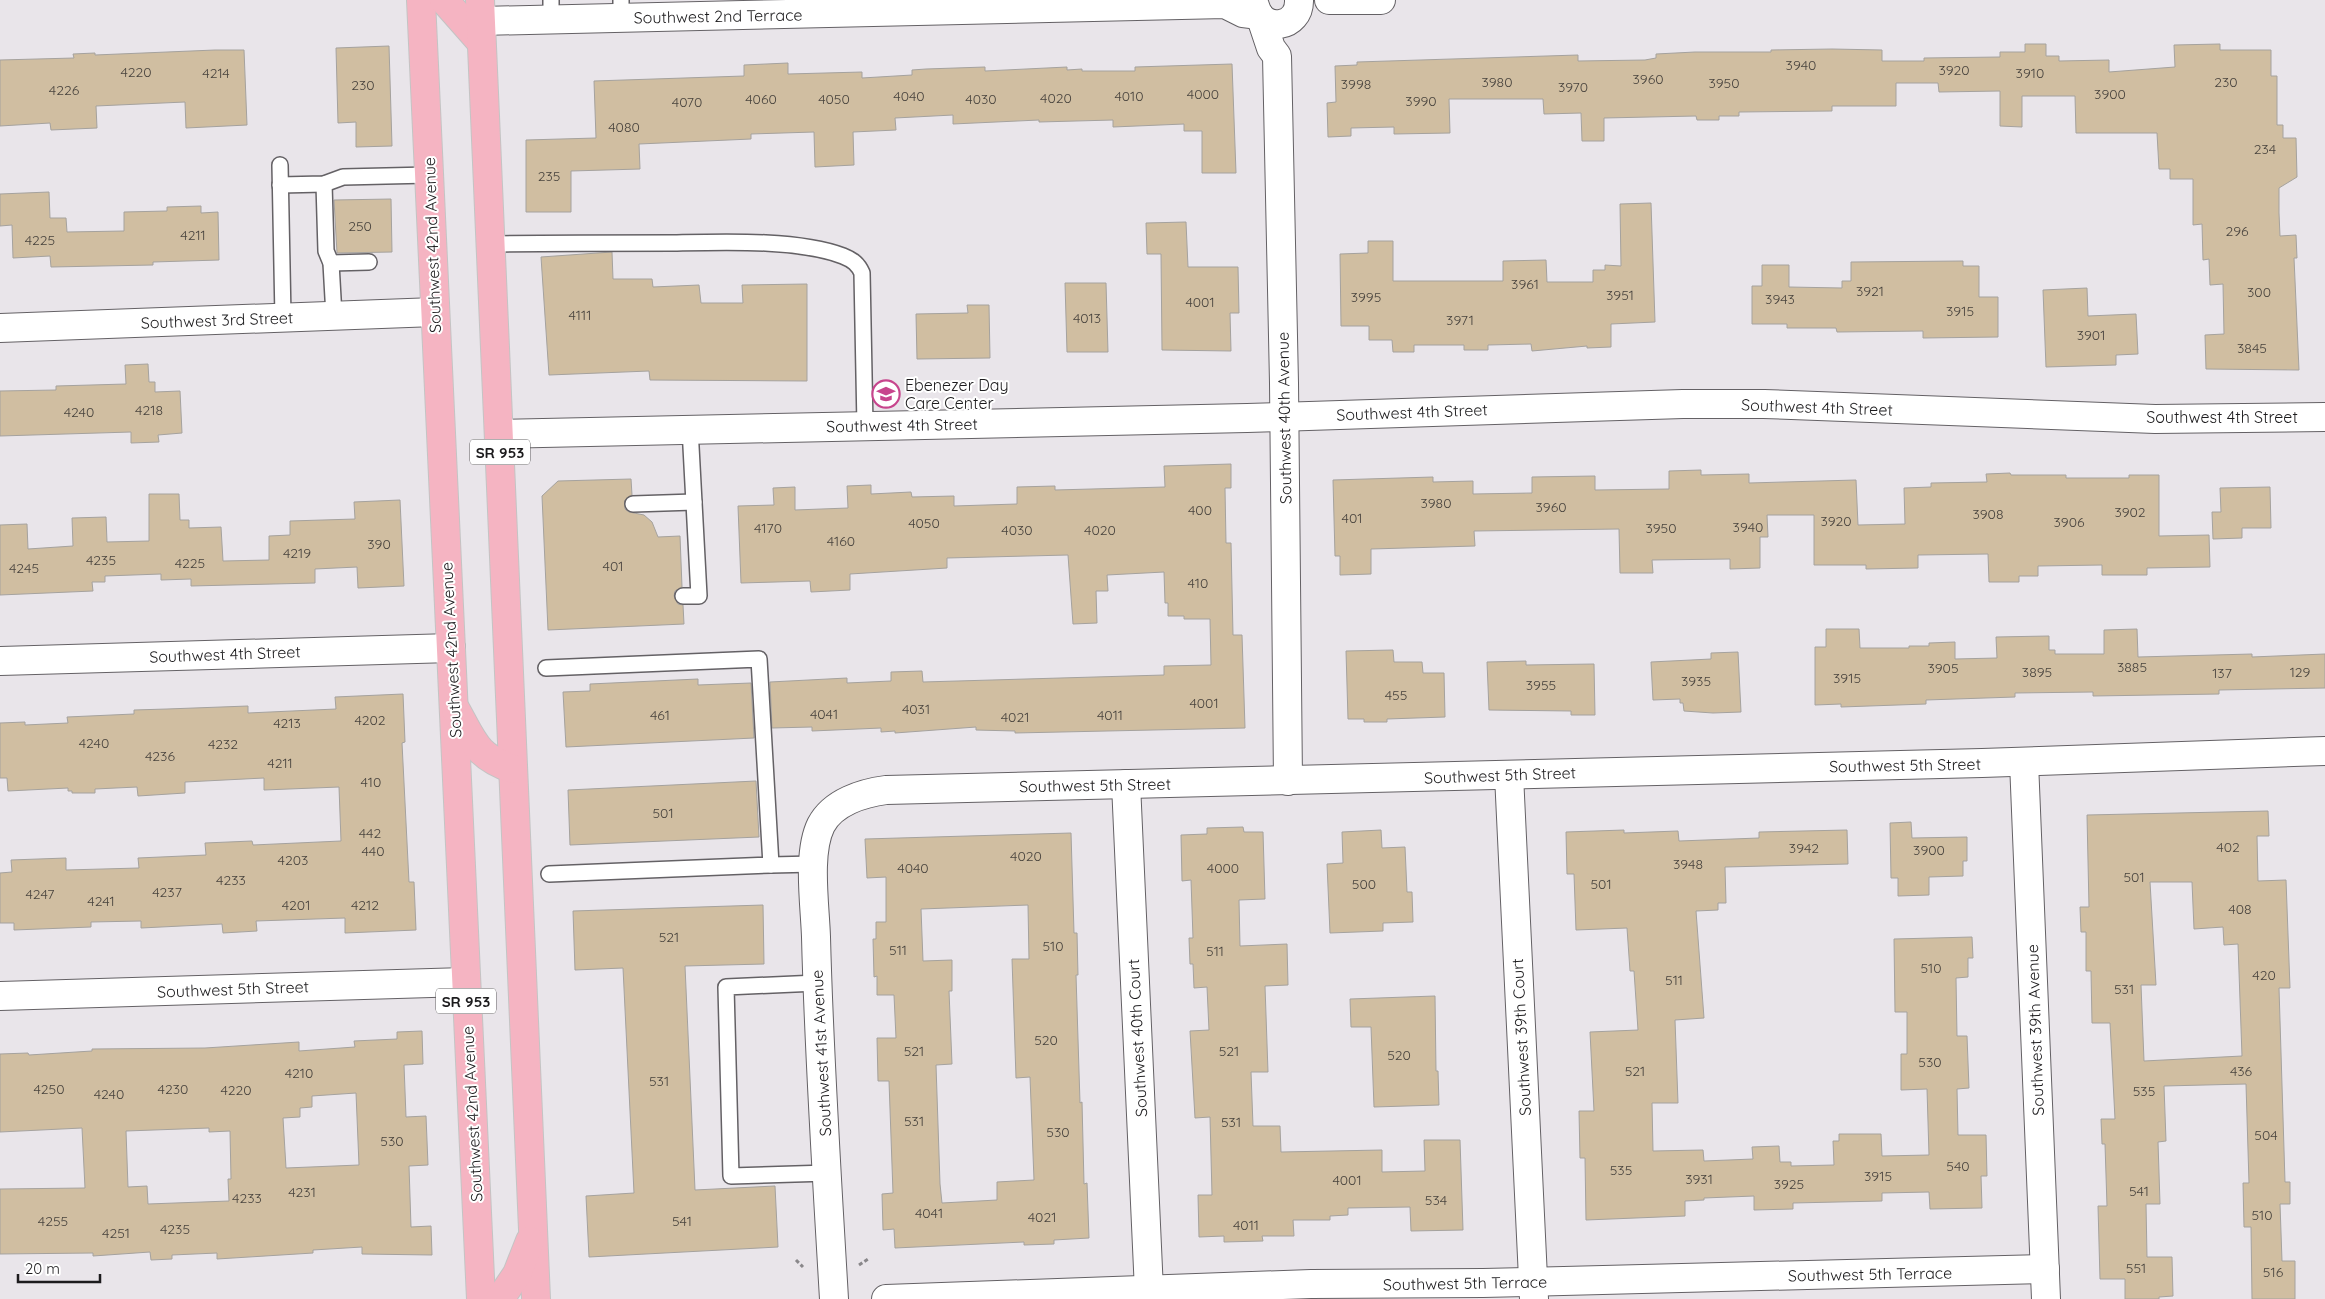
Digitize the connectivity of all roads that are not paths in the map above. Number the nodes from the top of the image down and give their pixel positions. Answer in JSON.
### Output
{"nodes":[{"id":1,"x":421,"y":0,"type":"edge"},
{"id":2,"x":444,"y":0,"type":"edge"},
{"id":3,"x":1381,"y":0,"type":"edge"},
{"id":4,"x":1330,"y":1,"type":"edge"},
{"id":5,"x":1228,"y":2,"type":"edge"},
{"id":6,"x":581,"y":9,"type":"edge"},
{"id":7,"x":621,"y":9,"type":"edge"},
{"id":8,"x":551,"y":10,"type":"edge"},
{"id":9,"x":1258,"y":11,"type":"edge"},
{"id":10,"x":1295,"y":11,"type":"edge"},
{"id":11,"x":480,"y":21,"type":"edge"},
{"id":12,"x":1277,"y":56,"type":"junction"},
{"id":13,"x":280,"y":165,"type":"dead end"},
{"id":14,"x":429,"y":175,"type":"junction"},
{"id":15,"x":324,"y":184,"type":"junction"},
{"id":16,"x":280,"y":185,"type":"junction"},
{"id":17,"x":490,"y":244,"type":"junction"},
{"id":18,"x":369,"y":262,"type":"dead end"},
{"id":19,"x":331,"y":263,"type":"junction"},
{"id":20,"x":435,"y":312,"type":"junction"},
{"id":21,"x":334,"y":316,"type":"junction"},
{"id":22,"x":283,"y":318,"type":"junction"},
{"id":23,"x":0,"y":328,"type":"edge"},
{"id":24,"x":1284,"y":416,"type":"junction"},
{"id":25,"x":2325,"y":417,"type":"edge"},
{"id":26,"x":865,"y":426,"type":"junction"},
{"id":27,"x":690,"y":428,"type":"junction"},
{"id":28,"x":499,"y":434,"type":"junction"},
{"id":29,"x":694,"y":502,"type":"junction"},
{"id":30,"x":633,"y":504,"type":"dead end"},
{"id":31,"x":683,"y":596,"type":"dead end"},
{"id":32,"x":451,"y":648,"type":"junction"},
{"id":33,"x":0,"y":661,"type":"edge"},
{"id":34,"x":546,"y":668,"type":"dead end"},
{"id":35,"x":453,"y":703,"type":"junction"},
{"id":36,"x":2325,"y":751,"type":"edge"},
{"id":37,"x":2024,"y":762,"type":"junction"},
{"id":38,"x":513,"y":769,"type":"junction"},
{"id":39,"x":1509,"y":775,"type":"junction"},
{"id":40,"x":1288,"y":781,"type":"junction"},
{"id":41,"x":1126,"y":784,"type":"junction"},
{"id":42,"x":832,"y":812,"type":"joint"},
{"id":43,"x":814,"y":864,"type":"junction"},
{"id":44,"x":770,"y":865,"type":"junction"},
{"id":45,"x":549,"y":874,"type":"dead end"},
{"id":46,"x":465,"y":982,"type":"junction"},
{"id":47,"x":817,"y":983,"type":"junction"},
{"id":48,"x":0,"y":996,"type":"edge"},
{"id":49,"x":828,"y":1173,"type":"junction"},
{"id":50,"x":534,"y":1233,"type":"junction"},
{"id":51,"x":2045,"y":1269,"type":"junction"},
{"id":52,"x":1533,"y":1290,"type":"edge"},
{"id":53,"x":1149,"y":1291,"type":"junction"},
{"id":54,"x":480,"y":1299,"type":"edge"},
{"id":55,"x":500,"y":1299,"type":"edge"},
{"id":56,"x":536,"y":1299,"type":"edge"},
{"id":57,"x":834,"y":1299,"type":"edge"},
{"id":58,"x":886,"y":1299,"type":"edge"},
{"id":59,"x":2046,"y":1299,"type":"edge"}],
"edges":[{"from":1,"to":14,"type":"main road","name":"Southwest 42nd Avenue","number":"SR 953"},
{"from":2,"to":11,"type":"main road"},
{"from":3,"to":4,"type":"street"},
{"from":4,"to":10,"type":"street"},
{"from":5,"to":7,"type":"street","name":"Southwest 2nd Terrace"},
{"from":5,"to":9,"type":"street","name":"Southwest 2nd Terrace"},
{"from":6,"to":7,"type":"street","name":"Southwest 2nd Terrace"},
{"from":6,"to":8,"type":"street","name":"Southwest 2nd Terrace"},
{"from":8,"to":11,"type":"street","name":"Southwest 2nd Terrace"},
{"from":9,"to":10,"type":"street"},
{"from":9,"to":12,"type":"street","name":"Southwest 40th Avenue"},
{"from":10,"to":12,"type":"street","name":"Southwest 40th Avenue"},
{"from":11,"to":17,"type":"main road","number":"SR 953"},
{"from":12,"to":24,"type":"street","name":"Southwest 40th Avenue"},
{"from":13,"to":16,"type":"lane"},
{"from":14,"to":15,"type":"lane"},
{"from":14,"to":20,"type":"main road","name":"Southwest 42nd Avenue","number":"SR 953"},
{"from":15,"to":16,"type":"lane"},
{"from":15,"to":19,"type":"lane"},
{"from":16,"to":22,"type":"lane"},
{"from":17,"to":26,"type":"lane"},
{"from":17,"to":28,"type":"main road","number":"SR 953"},
{"from":18,"to":19,"type":"lane"},
{"from":19,"to":21,"type":"lane"},
{"from":20,"to":21,"type":"street","name":"Southwest 3rd Street"},
{"from":20,"to":32,"type":"main road","name":"Southwest 42nd Avenue","number":"SR 953"},
{"from":21,"to":22,"type":"street","name":"Southwest 3rd Street"},
{"from":22,"to":23,"type":"street","name":"Southwest 3rd Street"},
{"from":24,"to":25,"type":"street","name":"Southwest 4th Street"},
{"from":24,"to":26,"type":"street","name":"Southwest 4th Street"},
{"from":24,"to":40,"type":"street","name":"Southwest 40th Avenue"},
{"from":26,"to":27,"type":"street","name":"Southwest 4th Street"},
{"from":27,"to":28,"type":"street","name":"Southwest 4th Street"},
{"from":27,"to":29,"type":"lane"},
{"from":28,"to":38,"type":"main road","number":"SR 953"},
{"from":29,"to":30,"type":"lane"},
{"from":29,"to":31,"type":"lane"},
{"from":32,"to":33,"type":"street","name":"Southwest 4th Street"},
{"from":32,"to":35,"type":"main road","name":"Southwest 42nd Avenue","number":"SR 953"},
{"from":34,"to":44,"type":"lane"},
{"from":35,"to":38,"type":"main road"},
{"from":35,"to":46,"type":"main road","name":"Southwest 42nd Avenue","number":"SR 953"},
{"from":36,"to":37,"type":"street","name":"Southwest 5th Street"},
{"from":37,"to":39,"type":"street","name":"Southwest 5th Street"},
{"from":37,"to":51,"type":"street","name":"Southwest 39th Avenue"},
{"from":38,"to":50,"type":"main road","number":"SR 953"},
{"from":39,"to":40,"type":"street","name":"Southwest 5th Street"},
{"from":39,"to":52,"type":"street","name":"Southwest 39th Court"},
{"from":40,"to":41,"type":"street","name":"Southwest 5th Street"},
{"from":41,"to":42,"type":"street","name":"Southwest 5th Street"},
{"from":41,"to":53,"type":"street","name":"Southwest 40th Court"},
{"from":42,"to":43,"type":"street","name":"Southwest 41st Avenue"},
{"from":43,"to":44,"type":"lane"},
{"from":43,"to":47,"type":"street","name":"Southwest 41st Avenue"},
{"from":44,"to":45,"type":"lane"},
{"from":46,"to":48,"type":"street","name":"Southwest 5th Street"},
{"from":46,"to":54,"type":"main road","name":"Southwest 42nd Avenue","number":"SR 953"},
{"from":47,"to":49,"type":"street","name":"Southwest 41st Avenue"},
{"from":47,"to":49,"type":"lane"},
{"from":49,"to":57,"type":"street","name":"Southwest 41st Avenue"},
{"from":50,"to":55,"type":"main road"},
{"from":50,"to":56,"type":"main road","number":"SR 953"},
{"from":51,"to":52,"type":"street","name":"Southwest 5th Terrace"},
{"from":51,"to":59,"type":"street","name":"Southwest 39th Avenue"},
{"from":52,"to":53,"type":"street","name":"Southwest 5th Terrace"},
{"from":53,"to":58,"type":"street","name":"Southwest 5th Terrace"}]}
